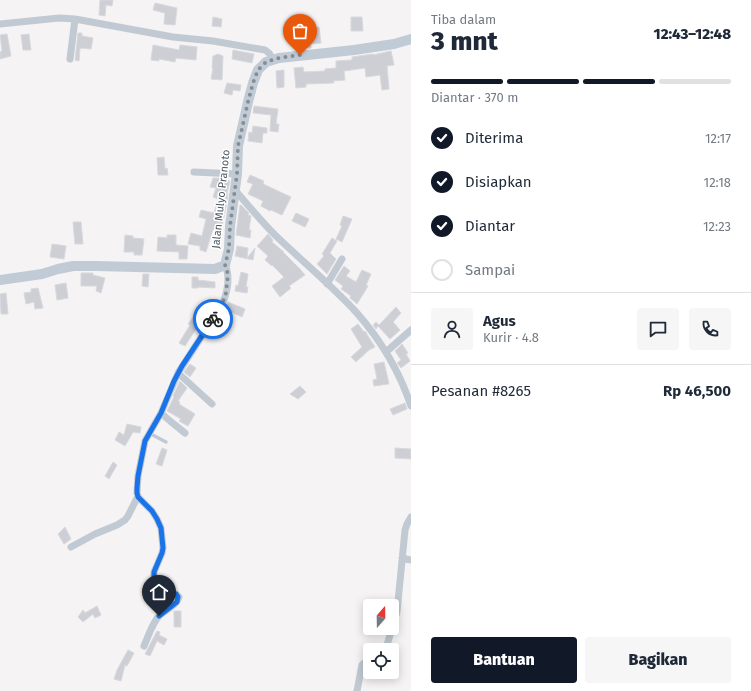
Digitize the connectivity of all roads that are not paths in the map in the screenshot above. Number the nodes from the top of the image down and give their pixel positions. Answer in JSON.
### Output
{"nodes":[{"id":1,"x":75,"y":19,"type":"junction"},
{"id":2,"x":0,"y":24,"type":"edge"},
{"id":3,"x":411,"y":39,"type":"edge"},
{"id":4,"x":70,"y":59,"type":"dead end"},
{"id":5,"x":272,"y":60,"type":"junction"},
{"id":6,"x":194,"y":172,"type":"dead end"},
{"id":7,"x":237,"y":174,"type":"junction"},
{"id":8,"x":235,"y":190,"type":"junction"},
{"id":9,"x":342,"y":258,"type":"dead end"},
{"id":10,"x":225,"y":266,"type":"junction"},
{"id":11,"x":0,"y":280,"type":"edge"},
{"id":12,"x":328,"y":284,"type":"junction"},
{"id":13,"x":411,"y":330,"type":"edge"},
{"id":14,"x":386,"y":352,"type":"junction"},
{"id":15,"x":178,"y":373,"type":"junction"},
{"id":16,"x":212,"y":404,"type":"dead end"},
{"id":17,"x":411,"y":406,"type":"edge"},
{"id":18,"x":161,"y":413,"type":"junction"},
{"id":19,"x":149,"y":433,"type":"junction"},
{"id":20,"x":185,"y":433,"type":"dead end"},
{"id":21,"x":166,"y":442,"type":"dead end"},
{"id":22,"x":138,"y":496,"type":"junction"},
{"id":23,"x":411,"y":517,"type":"edge"},
{"id":24,"x":70,"y":547,"type":"dead end"},
{"id":25,"x":402,"y":558,"type":"junction"},
{"id":26,"x":411,"y":560,"type":"edge"},
{"id":27,"x":388,"y":643,"type":"edge"},
{"id":28,"x":144,"y":646,"type":"dead end"},
{"id":29,"x":363,"y":664,"type":"edge"},
{"id":30,"x":357,"y":691,"type":"edge"}],
"edges":[{"from":1,"to":2,"type":"street"},
{"from":1,"to":4,"type":"street"},
{"from":1,"to":5,"type":"street"},
{"from":3,"to":5,"type":"street","name":"Jalan Mulyo Pranoto"},
{"from":5,"to":7,"type":"street","name":"Jalan Mulyo Pranoto"},
{"from":6,"to":7,"type":"street"},
{"from":7,"to":8,"type":"street","name":"Jalan Mulyo Pranoto"},
{"from":8,"to":10,"type":"street","name":"Jalan Mulyo Pranoto"},
{"from":8,"to":12,"type":"street"},
{"from":9,"to":12,"type":"street"},
{"from":10,"to":11,"type":"street","name":"Jalan Mulyo Pranoto"},
{"from":10,"to":15,"type":"street"},
{"from":12,"to":14,"type":"street"},
{"from":13,"to":14,"type":"street"},
{"from":14,"to":17,"type":"street"},
{"from":15,"to":16,"type":"street"},
{"from":15,"to":18,"type":"street"},
{"from":18,"to":19,"type":"street"},
{"from":18,"to":20,"type":"street"},
{"from":19,"to":21,"type":"lane"},
{"from":19,"to":22,"type":"street"},
{"from":22,"to":24,"type":"street"},
{"from":22,"to":28,"type":"street"},
{"from":23,"to":25,"type":"street"},
{"from":25,"to":26,"type":"street"},
{"from":25,"to":27,"type":"street"},
{"from":29,"to":30,"type":"street"}]}
